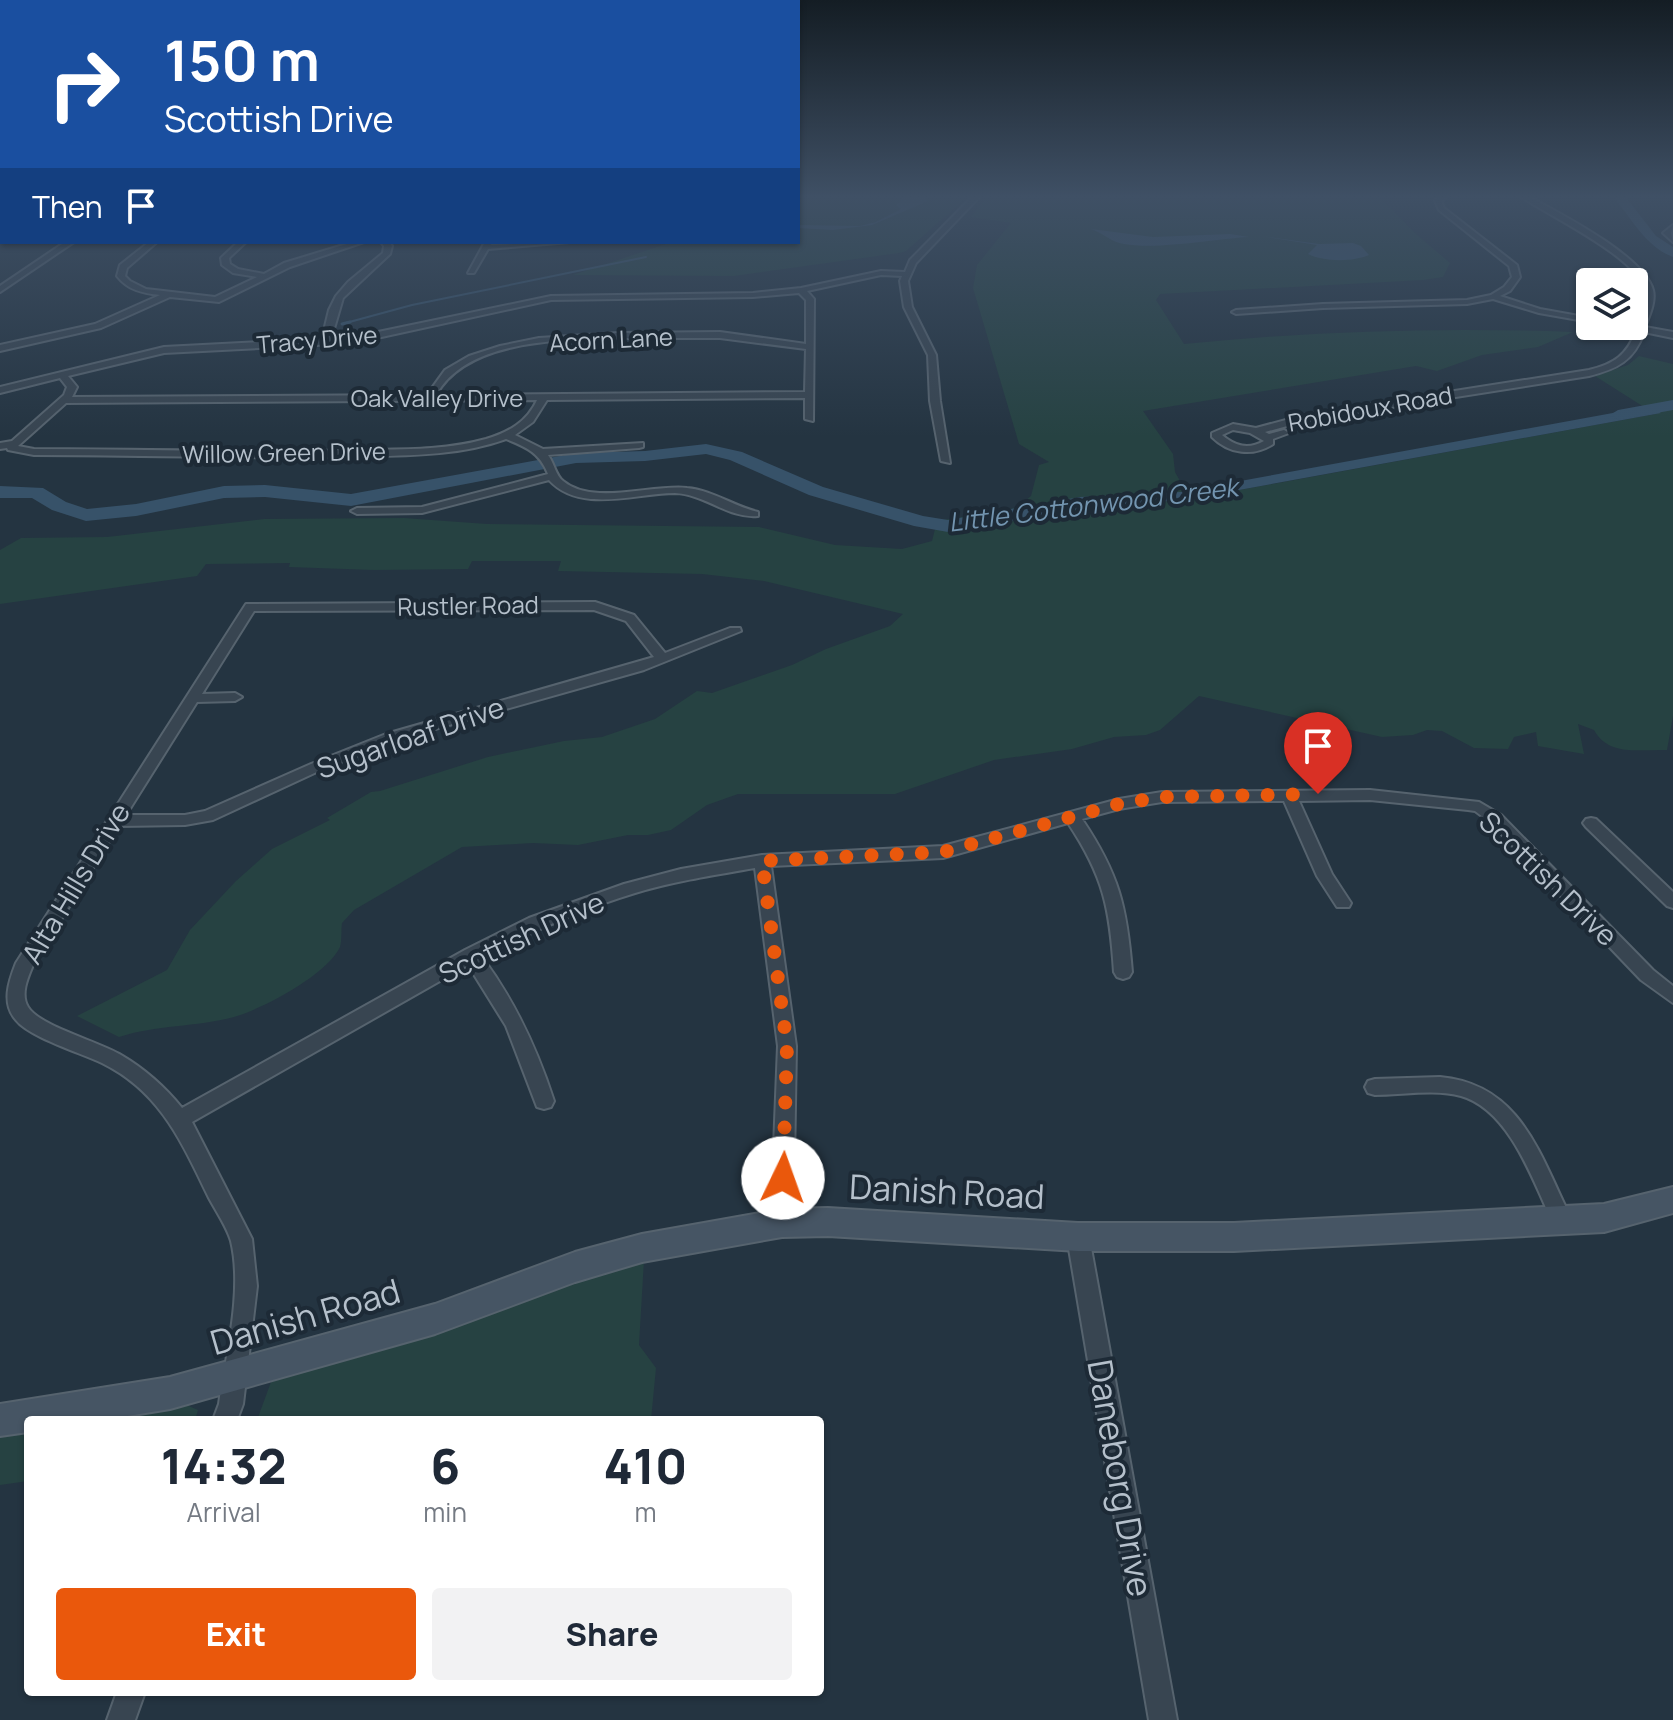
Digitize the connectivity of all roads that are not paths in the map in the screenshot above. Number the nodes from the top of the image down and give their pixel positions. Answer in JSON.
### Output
{"nodes":[{"id":1,"x":20,"y":276,"type":"edge"},
{"id":2,"x":121,"y":276,"type":"edge"},
{"id":3,"x":264,"y":276,"type":"edge"},
{"id":4,"x":362,"y":276,"type":"edge"},
{"id":5,"x":866,"y":276,"type":"edge"},
{"id":6,"x":907,"y":276,"type":"edge"},
{"id":7,"x":1515,"y":276,"type":"edge"},
{"id":8,"x":0,"y":290,"type":"edge"},
{"id":9,"x":801,"y":290,"type":"junction"},
{"id":10,"x":169,"y":294,"type":"junction"},
{"id":11,"x":1493,"y":297,"type":"junction"},
{"id":12,"x":1236,"y":312,"type":"dead end"},
{"id":13,"x":1576,"y":318,"type":"edge"},
{"id":14,"x":1648,"y":330,"type":"edge"},
{"id":15,"x":1673,"y":335,"type":"edge"},
{"id":16,"x":1636,"y":340,"type":"edge"},
{"id":17,"x":325,"y":342,"type":"junction"},
{"id":18,"x":810,"y":347,"type":"junction"},
{"id":19,"x":0,"y":348,"type":"edge"},
{"id":20,"x":61,"y":374,"type":"junction"},
{"id":21,"x":0,"y":390,"type":"edge"},
{"id":22,"x":1484,"y":392,"type":"junction"},
{"id":23,"x":809,"y":395,"type":"junction"},
{"id":24,"x":430,"y":397,"type":"junction"},
{"id":25,"x":543,"y":397,"type":"junction"},
{"id":26,"x":64,"y":400,"type":"junction"},
{"id":27,"x":810,"y":419,"type":"dead end"},
{"id":28,"x":1257,"y":431,"type":"junction"},
{"id":29,"x":506,"y":435,"type":"junction"},
{"id":30,"x":1267,"y":438,"type":"junction"},
{"id":31,"x":15,"y":443,"type":"junction"},
{"id":32,"x":639,"y":445,"type":"dead end"},
{"id":33,"x":0,"y":446,"type":"edge"},
{"id":34,"x":544,"y":454,"type":"junction"},
{"id":35,"x":946,"y":461,"type":"dead end"},
{"id":36,"x":553,"y":472,"type":"junction"},
{"id":37,"x":357,"y":511,"type":"dead end"},
{"id":38,"x":754,"y":514,"type":"dead end"},
{"id":39,"x":250,"y":607,"type":"joint"},
{"id":40,"x":735,"y":631,"type":"dead end"},
{"id":41,"x":663,"y":659,"type":"junction"},
{"id":42,"x":235,"y":697,"type":"dead end"},
{"id":43,"x":191,"y":698,"type":"junction"},
{"id":44,"x":1288,"y":794,"type":"junction"},
{"id":45,"x":1072,"y":817,"type":"junction"},
{"id":46,"x":114,"y":821,"type":"junction"},
{"id":47,"x":1591,"y":823,"type":"dead end"},
{"id":48,"x":762,"y":861,"type":"junction"},
{"id":49,"x":1673,"y":902,"type":"edge"},
{"id":50,"x":1343,"y":903,"type":"dead end"},
{"id":51,"x":471,"y":955,"type":"junction"},
{"id":52,"x":1123,"y":972,"type":"dead end"},
{"id":53,"x":1673,"y":996,"type":"edge"},
{"id":54,"x":1375,"y":1087,"type":"dead end"},
{"id":55,"x":544,"y":1101,"type":"dead end"},
{"id":56,"x":180,"y":1119,"type":"junction"},
{"id":57,"x":1673,"y":1200,"type":"edge"},
{"id":58,"x":1562,"y":1221,"type":"junction"},
{"id":59,"x":782,"y":1223,"type":"junction"},
{"id":60,"x":1078,"y":1237,"type":"junction"},
{"id":61,"x":234,"y":1377,"type":"junction"},
{"id":62,"x":29,"y":1416,"type":"edge"},
{"id":63,"x":226,"y":1416,"type":"edge"},
{"id":64,"x":24,"y":1417,"type":"edge"},
{"id":65,"x":0,"y":1420,"type":"edge"},
{"id":66,"x":130,"y":1696,"type":"edge"},
{"id":67,"x":121,"y":1720,"type":"edge"},
{"id":68,"x":1163,"y":1720,"type":"edge"}],
"edges":[{"from":1,"to":8,"type":"street"},
{"from":2,"to":10,"type":"street"},
{"from":3,"to":10,"type":"street"},
{"from":4,"to":17,"type":"street"},
{"from":5,"to":9,"type":"street","name":"Tracy Drive"},
{"from":6,"to":35,"type":"street"},
{"from":7,"to":11,"type":"street"},
{"from":9,"to":17,"type":"street","name":"Tracy Drive"},
{"from":9,"to":18,"type":"street"},
{"from":10,"to":19,"type":"street"},
{"from":11,"to":12,"type":"street"},
{"from":11,"to":13,"type":"street"},
{"from":14,"to":15,"type":"street"},
{"from":16,"to":22,"type":"street","name":"Robidoux Road"},
{"from":17,"to":20,"type":"street","name":"Tracy Drive"},
{"from":18,"to":23,"type":"street"},
{"from":18,"to":24,"type":"street","name":"Acorn Lane"},
{"from":20,"to":21,"type":"street","name":"Tracy Drive"},
{"from":20,"to":26,"type":"street"},
{"from":22,"to":28,"type":"street","name":"Robidoux Road"},
{"from":22,"to":30,"type":"street","name":"Robidoux Road"},
{"from":23,"to":25,"type":"street","name":"Oak Valley Drive"},
{"from":23,"to":27,"type":"street"},
{"from":24,"to":25,"type":"street","name":"Oak Valley Drive"},
{"from":24,"to":26,"type":"street","name":"Oak Valley Drive"},
{"from":25,"to":29,"type":"street","name":"Willow Green Drive"},
{"from":26,"to":31,"type":"street"},
{"from":28,"to":30,"type":"street","name":"Robidoux Road"},
{"from":28,"to":30,"type":"street","name":"Robidoux Road"},
{"from":29,"to":31,"type":"street","name":"Willow Green Drive"},
{"from":29,"to":34,"type":"street"},
{"from":31,"to":33,"type":"street"},
{"from":32,"to":34,"type":"street"},
{"from":34,"to":36,"type":"street"},
{"from":36,"to":37,"type":"street"},
{"from":36,"to":38,"type":"street"},
{"from":39,"to":41,"type":"street","name":"Rustler Road"},
{"from":39,"to":43,"type":"street","name":"Alta Hills Drive"},
{"from":40,"to":41,"type":"street","name":"Sugarloaf Drive"},
{"from":41,"to":46,"type":"street","name":"Sugarloaf Drive"},
{"from":42,"to":43,"type":"street"},
{"from":43,"to":46,"type":"street","name":"Alta Hills Drive"},
{"from":44,"to":45,"type":"street","name":"Scottish Drive"},
{"from":44,"to":50,"type":"street"},
{"from":44,"to":53,"type":"street","name":"Scottish Drive"},
{"from":45,"to":48,"type":"street","name":"Scottish Drive"},
{"from":45,"to":52,"type":"street"},
{"from":46,"to":56,"type":"street","name":"Alta Hills Drive"},
{"from":47,"to":49,"type":"street"},
{"from":48,"to":51,"type":"street","name":"Scottish Drive"},
{"from":48,"to":59,"type":"street"},
{"from":51,"to":55,"type":"street"},
{"from":51,"to":56,"type":"street","name":"Scottish Drive"},
{"from":54,"to":58,"type":"street"},
{"from":56,"to":61,"type":"street","name":"Alta Hills Drive"},
{"from":57,"to":58,"type":"street","name":"Danish Road"},
{"from":58,"to":60,"type":"street","name":"Danish Road"},
{"from":59,"to":60,"type":"street","name":"Danish Road"},
{"from":59,"to":61,"type":"street","name":"Danish Road"},
{"from":60,"to":68,"type":"street","name":"Daneborg Drive"},
{"from":61,"to":62,"type":"street","name":"Danish Road"},
{"from":61,"to":63,"type":"street","name":"Alta Hills Drive"},
{"from":64,"to":65,"type":"street","name":"Danish Road"},
{"from":66,"to":67,"type":"street"}]}
